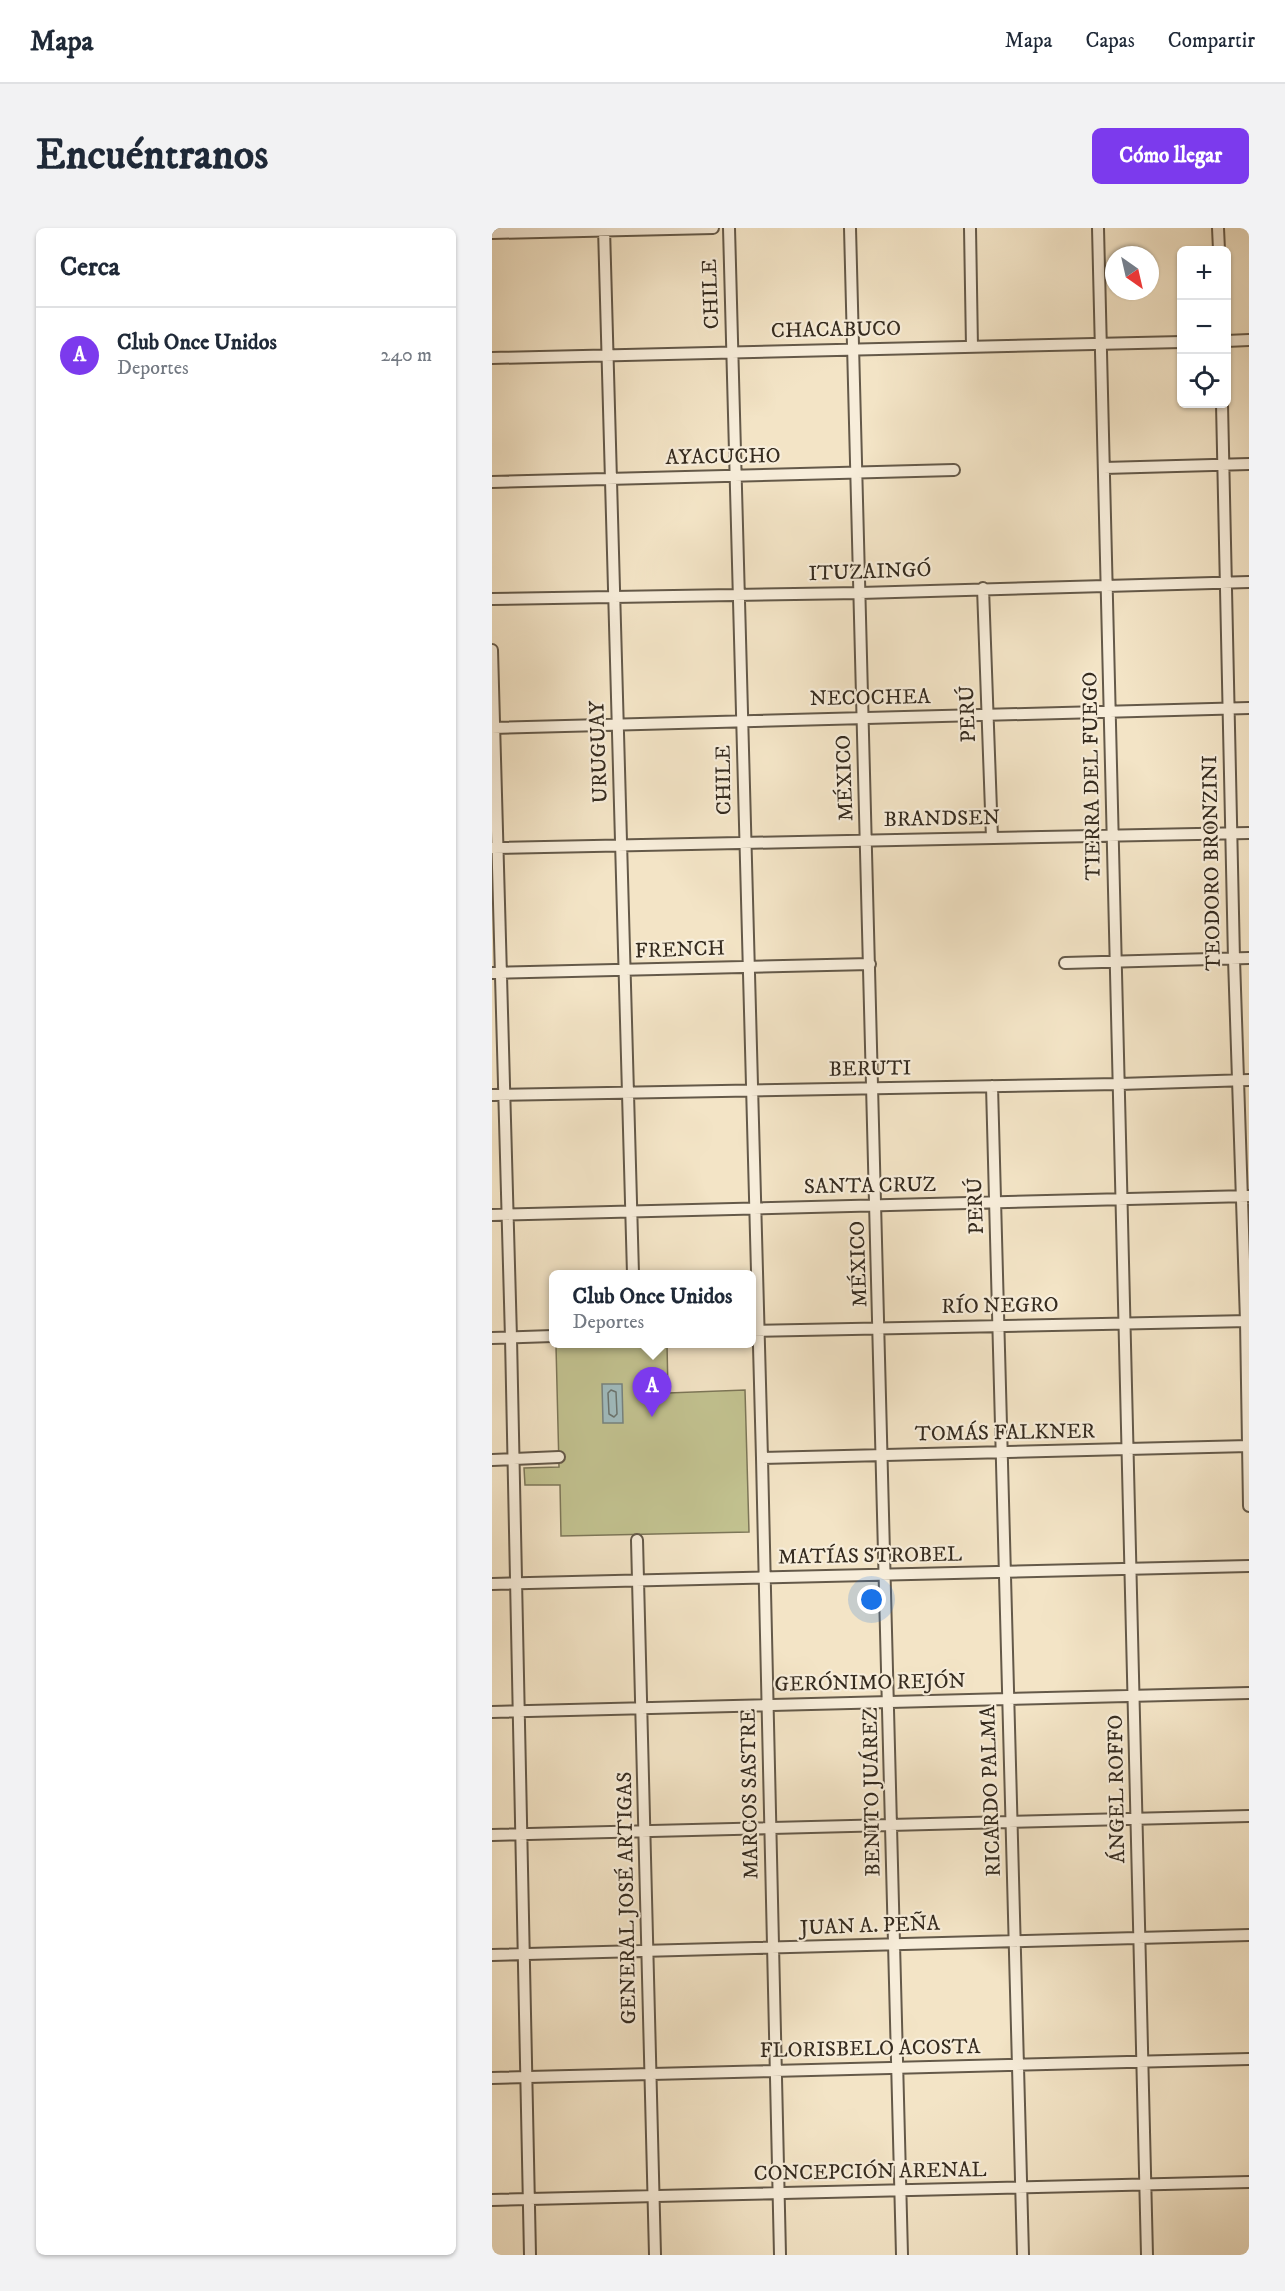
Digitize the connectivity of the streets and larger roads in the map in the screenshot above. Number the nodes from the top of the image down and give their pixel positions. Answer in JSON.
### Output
{"nodes":[{"id":1,"x":713,"y":228,"type":"edge"},
{"id":2,"x":729,"y":228,"type":"edge"},
{"id":3,"x":850,"y":228,"type":"edge"},
{"id":4,"x":970,"y":228,"type":"edge"},
{"id":5,"x":1098,"y":228,"type":"edge"},
{"id":6,"x":1218,"y":228,"type":"edge"},
{"id":7,"x":604,"y":229,"type":"edge"},
{"id":8,"x":492,"y":232,"type":"edge"},
{"id":9,"x":1219,"y":246,"type":"edge"},
{"id":10,"x":1249,"y":340,"type":"edge"},
{"id":11,"x":1231,"y":341,"type":"edge"},
{"id":12,"x":1177,"y":342,"type":"edge"},
{"id":13,"x":1101,"y":344,"type":"junction"},
{"id":14,"x":972,"y":347,"type":"junction"},
{"id":15,"x":853,"y":350,"type":"junction"},
{"id":16,"x":732,"y":352,"type":"junction"},
{"id":17,"x":608,"y":355,"type":"junction"},
{"id":18,"x":492,"y":358,"type":"edge"},
{"id":19,"x":1222,"y":408,"type":"edge"},
{"id":20,"x":1249,"y":464,"type":"edge"},
{"id":21,"x":1223,"y":465,"type":"junction"},
{"id":22,"x":1104,"y":468,"type":"junction"},
{"id":23,"x":954,"y":470,"type":"dead end"},
{"id":24,"x":857,"y":473,"type":"junction"},
{"id":25,"x":736,"y":476,"type":"junction"},
{"id":26,"x":611,"y":479,"type":"junction"},
{"id":27,"x":492,"y":482,"type":"edge"},
{"id":28,"x":1226,"y":582,"type":"junction"},
{"id":29,"x":1249,"y":582,"type":"edge"},
{"id":30,"x":1107,"y":585,"type":"junction"},
{"id":31,"x":983,"y":588,"type":"junction"},
{"id":32,"x":860,"y":593,"type":"junction"},
{"id":33,"x":739,"y":594,"type":"junction"},
{"id":34,"x":614,"y":598,"type":"junction"},
{"id":35,"x":492,"y":599,"type":"edge"},
{"id":36,"x":492,"y":650,"type":"edge"},
{"id":37,"x":1228,"y":708,"type":"junction"},
{"id":38,"x":1249,"y":708,"type":"edge"},
{"id":39,"x":1110,"y":711,"type":"junction"},
{"id":40,"x":987,"y":714,"type":"junction"},
{"id":41,"x":863,"y":718,"type":"junction"},
{"id":42,"x":742,"y":720,"type":"junction"},
{"id":43,"x":618,"y":723,"type":"junction"},
{"id":44,"x":493,"y":728,"type":"edge"},
{"id":45,"x":1231,"y":833,"type":"junction"},
{"id":46,"x":1249,"y":833,"type":"edge"},
{"id":47,"x":1113,"y":836,"type":"junction"},
{"id":48,"x":992,"y":838,"type":"junction"},
{"id":49,"x":867,"y":841,"type":"junction"},
{"id":50,"x":745,"y":843,"type":"junction"},
{"id":51,"x":621,"y":846,"type":"junction"},
{"id":52,"x":495,"y":848,"type":"edge"},
{"id":53,"x":1249,"y":958,"type":"edge"},
{"id":54,"x":1234,"y":959,"type":"junction"},
{"id":55,"x":1116,"y":962,"type":"junction"},
{"id":56,"x":1065,"y":963,"type":"dead end"},
{"id":57,"x":870,"y":964,"type":"junction"},
{"id":58,"x":749,"y":967,"type":"junction"},
{"id":59,"x":625,"y":971,"type":"junction"},
{"id":60,"x":496,"y":973,"type":"edge"},
{"id":61,"x":1244,"y":1080,"type":"edge"},
{"id":62,"x":1119,"y":1084,"type":"junction"},
{"id":63,"x":992,"y":1086,"type":"junction"},
{"id":64,"x":873,"y":1088,"type":"junction"},
{"id":65,"x":752,"y":1090,"type":"junction"},
{"id":66,"x":628,"y":1092,"type":"junction"},
{"id":67,"x":504,"y":1094,"type":"junction"},
{"id":68,"x":492,"y":1095,"type":"edge"},
{"id":69,"x":1245,"y":1196,"type":"edge"},
{"id":70,"x":1121,"y":1199,"type":"junction"},
{"id":71,"x":995,"y":1203,"type":"junction"},
{"id":72,"x":876,"y":1206,"type":"junction"},
{"id":73,"x":755,"y":1209,"type":"junction"},
{"id":74,"x":631,"y":1212,"type":"junction"},
{"id":75,"x":492,"y":1215,"type":"edge"},
{"id":76,"x":507,"y":1215,"type":"junction"},
{"id":77,"x":633,"y":1270,"type":"edge"},
{"id":78,"x":755,"y":1270,"type":"edge"},
{"id":79,"x":1247,"y":1321,"type":"edge"},
{"id":80,"x":1126,"y":1323,"type":"junction"},
{"id":81,"x":999,"y":1325,"type":"junction"},
{"id":82,"x":880,"y":1328,"type":"junction"},
{"id":83,"x":756,"y":1331,"type":"edge"},
{"id":84,"x":549,"y":1336,"type":"edge"},
{"id":85,"x":492,"y":1338,"type":"edge"},
{"id":86,"x":511,"y":1338,"type":"junction"},
{"id":87,"x":756,"y":1348,"type":"edge"},
{"id":88,"x":1249,"y":1446,"type":"edge"},
{"id":89,"x":1129,"y":1449,"type":"junction"},
{"id":90,"x":1002,"y":1452,"type":"junction"},
{"id":91,"x":883,"y":1455,"type":"junction"},
{"id":92,"x":559,"y":1457,"type":"dead end"},
{"id":93,"x":762,"y":1458,"type":"junction"},
{"id":94,"x":492,"y":1460,"type":"edge"},
{"id":95,"x":513,"y":1460,"type":"junction"},
{"id":96,"x":1249,"y":1506,"type":"edge"},
{"id":97,"x":637,"y":1540,"type":"dead end"},
{"id":98,"x":1249,"y":1566,"type":"edge"},
{"id":99,"x":1131,"y":1569,"type":"junction"},
{"id":100,"x":1005,"y":1572,"type":"junction"},
{"id":101,"x":886,"y":1575,"type":"junction"},
{"id":102,"x":764,"y":1578,"type":"junction"},
{"id":103,"x":638,"y":1581,"type":"junction"},
{"id":104,"x":492,"y":1584,"type":"edge"},
{"id":105,"x":516,"y":1584,"type":"junction"},
{"id":106,"x":1249,"y":1693,"type":"edge"},
{"id":107,"x":1134,"y":1695,"type":"junction"},
{"id":108,"x":1008,"y":1699,"type":"junction"},
{"id":109,"x":889,"y":1703,"type":"junction"},
{"id":110,"x":767,"y":1704,"type":"junction"},
{"id":111,"x":641,"y":1707,"type":"junction"},
{"id":112,"x":492,"y":1712,"type":"edge"},
{"id":113,"x":519,"y":1712,"type":"junction"},
{"id":114,"x":1249,"y":1816,"type":"edge"},
{"id":115,"x":1137,"y":1818,"type":"junction"},
{"id":116,"x":1012,"y":1821,"type":"junction"},
{"id":117,"x":892,"y":1826,"type":"junction"},
{"id":118,"x":770,"y":1827,"type":"junction"},
{"id":119,"x":645,"y":1830,"type":"junction"},
{"id":120,"x":521,"y":1834,"type":"junction"},
{"id":121,"x":492,"y":1835,"type":"edge"},
{"id":122,"x":1249,"y":1935,"type":"edge"},
{"id":123,"x":1140,"y":1938,"type":"junction"},
{"id":124,"x":1015,"y":1942,"type":"junction"},
{"id":125,"x":895,"y":1945,"type":"junction"},
{"id":126,"x":773,"y":1948,"type":"junction"},
{"id":127,"x":648,"y":1951,"type":"junction"},
{"id":128,"x":492,"y":1955,"type":"edge"},
{"id":129,"x":524,"y":1955,"type":"junction"},
{"id":130,"x":1249,"y":2059,"type":"edge"},
{"id":131,"x":1143,"y":2062,"type":"junction"},
{"id":132,"x":1018,"y":2065,"type":"junction"},
{"id":133,"x":898,"y":2069,"type":"junction"},
{"id":134,"x":776,"y":2071,"type":"junction"},
{"id":135,"x":651,"y":2074,"type":"junction"},
{"id":136,"x":526,"y":2077,"type":"junction"},
{"id":137,"x":492,"y":2078,"type":"edge"},
{"id":138,"x":1249,"y":2182,"type":"edge"},
{"id":139,"x":1146,"y":2185,"type":"junction"},
{"id":140,"x":1021,"y":2188,"type":"junction"},
{"id":141,"x":901,"y":2190,"type":"junction"},
{"id":142,"x":779,"y":2193,"type":"junction"},
{"id":143,"x":654,"y":2196,"type":"junction"},
{"id":144,"x":529,"y":2199,"type":"junction"},
{"id":145,"x":492,"y":2200,"type":"edge"},
{"id":146,"x":530,"y":2255,"type":"edge"},
{"id":147,"x":655,"y":2255,"type":"edge"},
{"id":148,"x":780,"y":2255,"type":"edge"},
{"id":149,"x":902,"y":2255,"type":"edge"},
{"id":150,"x":1023,"y":2255,"type":"edge"},
{"id":151,"x":1148,"y":2255,"type":"edge"}],
"edges":[{"from":1,"to":7,"type":"street"},
{"from":2,"to":16,"type":"street","name":"CHILE"},
{"from":3,"to":15,"type":"street","name":"MÉXICO"},
{"from":4,"to":14,"type":"street"},
{"from":5,"to":13,"type":"street","name":"TIERRA DEL FUEGO"},
{"from":6,"to":9,"type":"street"},
{"from":7,"to":8,"type":"street"},
{"from":7,"to":17,"type":"street","name":"URUGUAY"},
{"from":10,"to":11,"type":"street"},
{"from":12,"to":13,"type":"street","name":"CHACABUCO"},
{"from":13,"to":14,"type":"street","name":"CHACABUCO"},
{"from":13,"to":22,"type":"street","name":"TIERRA DEL FUEGO"},
{"from":14,"to":15,"type":"street","name":"CHACABUCO"},
{"from":15,"to":16,"type":"street","name":"CHACABUCO"},
{"from":15,"to":24,"type":"street","name":"MÉXICO"},
{"from":16,"to":17,"type":"street","name":"CHACABUCO"},
{"from":16,"to":25,"type":"street","name":"CHILE"},
{"from":17,"to":18,"type":"street","name":"CHACABUCO"},
{"from":17,"to":26,"type":"street","name":"URUGUAY"},
{"from":19,"to":21,"type":"street","name":"TEODORO BRONZINI"},
{"from":20,"to":21,"type":"street"},
{"from":21,"to":22,"type":"street"},
{"from":21,"to":28,"type":"street","name":"TEODORO BRONZINI"},
{"from":22,"to":30,"type":"street","name":"TIERRA DEL FUEGO"},
{"from":23,"to":24,"type":"street","name":"AYACUCHO"},
{"from":24,"to":25,"type":"street","name":"AYACUCHO"},
{"from":24,"to":32,"type":"street","name":"MÉXICO"},
{"from":25,"to":26,"type":"street","name":"AYACUCHO"},
{"from":25,"to":33,"type":"street","name":"CHILE"},
{"from":26,"to":27,"type":"street","name":"AYACUCHO"},
{"from":26,"to":34,"type":"street","name":"URUGUAY"},
{"from":28,"to":29,"type":"street","name":"ITUZAINGÓ"},
{"from":28,"to":30,"type":"street","name":"ITUZAINGÓ"},
{"from":28,"to":37,"type":"street","name":"TEODORO BRONZINI"},
{"from":30,"to":31,"type":"street","name":"ITUZAINGÓ"},
{"from":30,"to":39,"type":"street","name":"TIERRA DEL FUEGO"},
{"from":31,"to":32,"type":"street","name":"ITUZAINGÓ"},
{"from":31,"to":40,"type":"street","name":"PERÚ"},
{"from":32,"to":33,"type":"street","name":"ITUZAINGÓ"},
{"from":32,"to":41,"type":"street","name":"MÉXICO"},
{"from":33,"to":34,"type":"street","name":"ITUZAINGÓ"},
{"from":33,"to":42,"type":"street","name":"CHILE"},
{"from":34,"to":35,"type":"street","name":"ITUZAINGÓ"},
{"from":34,"to":43,"type":"street","name":"URUGUAY"},
{"from":36,"to":44,"type":"street"},
{"from":37,"to":38,"type":"street","name":"NECOCHEA"},
{"from":37,"to":39,"type":"street","name":"NECOCHEA"},
{"from":37,"to":45,"type":"street","name":"TEODORO BRONZINI"},
{"from":39,"to":40,"type":"street","name":"NECOCHEA"},
{"from":39,"to":47,"type":"street","name":"TIERRA DEL FUEGO"},
{"from":40,"to":41,"type":"street","name":"NECOCHEA"},
{"from":40,"to":48,"type":"street","name":"PERÚ"},
{"from":41,"to":42,"type":"street","name":"NECOCHEA"},
{"from":41,"to":49,"type":"street","name":"MÉXICO"},
{"from":42,"to":43,"type":"street","name":"NECOCHEA"},
{"from":42,"to":50,"type":"street","name":"CHILE"},
{"from":43,"to":44,"type":"street","name":"NECOCHEA"},
{"from":43,"to":51,"type":"street","name":"URUGUAY"},
{"from":44,"to":52,"type":"street"},
{"from":45,"to":46,"type":"street","name":"BRANDSEN"},
{"from":45,"to":47,"type":"street","name":"BRANDSEN"},
{"from":45,"to":54,"type":"street","name":"TEODORO BRONZINI"},
{"from":47,"to":48,"type":"street","name":"BRANDSEN"},
{"from":47,"to":55,"type":"street","name":"TIERRA DEL FUEGO"},
{"from":48,"to":49,"type":"street","name":"BRANDSEN"},
{"from":49,"to":50,"type":"street","name":"BRANDSEN"},
{"from":49,"to":57,"type":"street","name":"MÉXICO"},
{"from":50,"to":51,"type":"street","name":"BRANDSEN"},
{"from":50,"to":58,"type":"street","name":"CHILE"},
{"from":51,"to":52,"type":"street","name":"BRANDSEN"},
{"from":51,"to":59,"type":"street","name":"URUGUAY"},
{"from":52,"to":60,"type":"street"},
{"from":53,"to":54,"type":"street"},
{"from":54,"to":55,"type":"street"},
{"from":54,"to":61,"type":"street","name":"TEODORO BRONZINI"},
{"from":55,"to":56,"type":"street"},
{"from":55,"to":62,"type":"street","name":"TIERRA DEL FUEGO"},
{"from":57,"to":58,"type":"street","name":"FRENCH"},
{"from":57,"to":64,"type":"street","name":"MÉXICO"},
{"from":58,"to":59,"type":"street","name":"FRENCH"},
{"from":58,"to":65,"type":"street","name":"CHILE"},
{"from":59,"to":60,"type":"street","name":"FRENCH"},
{"from":59,"to":66,"type":"street","name":"URUGUAY"},
{"from":60,"to":67,"type":"street"},
{"from":61,"to":62,"type":"street","name":"BERUTI"},
{"from":61,"to":69,"type":"street","name":"TEODORO BRONZINI"},
{"from":62,"to":63,"type":"street","name":"BERUTI"},
{"from":62,"to":70,"type":"street","name":"TIERRA DEL FUEGO"},
{"from":63,"to":64,"type":"street","name":"BERUTI"},
{"from":63,"to":71,"type":"street","name":"PERÚ"},
{"from":64,"to":65,"type":"street","name":"BERUTI"},
{"from":64,"to":72,"type":"street","name":"MÉXICO"},
{"from":65,"to":66,"type":"street","name":"BERUTI"},
{"from":65,"to":73,"type":"street","name":"CHILE"},
{"from":66,"to":67,"type":"street","name":"BERUTI"},
{"from":66,"to":74,"type":"street","name":"URUGUAY"},
{"from":67,"to":68,"type":"street","name":"BERUTI"},
{"from":67,"to":76,"type":"street"},
{"from":69,"to":70,"type":"street","name":"SANTA CRUZ"},
{"from":69,"to":79,"type":"street","name":"TEODORO BRONZINI"},
{"from":70,"to":71,"type":"street","name":"SANTA CRUZ"},
{"from":70,"to":80,"type":"street","name":"TIERRA DEL FUEGO"},
{"from":71,"to":72,"type":"street","name":"SANTA CRUZ"},
{"from":71,"to":81,"type":"street","name":"PERÚ"},
{"from":72,"to":73,"type":"street","name":"SANTA CRUZ"},
{"from":72,"to":82,"type":"street","name":"MÉXICO"},
{"from":73,"to":74,"type":"street","name":"SANTA CRUZ"},
{"from":73,"to":78,"type":"street","name":"CHILE"},
{"from":74,"to":76,"type":"street","name":"SANTA CRUZ"},
{"from":74,"to":77,"type":"street","name":"URUGUAY"},
{"from":75,"to":76,"type":"street","name":"SANTA CRUZ"},
{"from":76,"to":86,"type":"street"},
{"from":79,"to":80,"type":"street","name":"RÍO NEGRO"},
{"from":79,"to":88,"type":"street","name":"TEODORO BRONZINI"},
{"from":80,"to":81,"type":"street","name":"RÍO NEGRO"},
{"from":80,"to":89,"type":"street","name":"ÁNGEL ROFFO"},
{"from":81,"to":82,"type":"street","name":"RÍO NEGRO"},
{"from":81,"to":90,"type":"street","name":"RICARDO PALMA"},
{"from":82,"to":83,"type":"street","name":"RÍO NEGRO"},
{"from":82,"to":91,"type":"street","name":"BENITO JUÁREZ"},
{"from":84,"to":86,"type":"street"},
{"from":85,"to":86,"type":"street"},
{"from":86,"to":95,"type":"street"},
{"from":87,"to":93,"type":"street","name":"MARCOS SASTRE"},
{"from":88,"to":89,"type":"street","name":"TOMÁS FALKNER"},
{"from":88,"to":96,"type":"street","name":"TEODORO BRONZINI"},
{"from":89,"to":90,"type":"street","name":"TOMÁS FALKNER"},
{"from":89,"to":99,"type":"street","name":"ÁNGEL ROFFO"},
{"from":90,"to":91,"type":"street","name":"TOMÁS FALKNER"},
{"from":90,"to":100,"type":"street","name":"RICARDO PALMA"},
{"from":91,"to":93,"type":"street","name":"TOMÁS FALKNER"},
{"from":91,"to":101,"type":"street","name":"BENITO JUÁREZ"},
{"from":92,"to":95,"type":"street"},
{"from":93,"to":102,"type":"street","name":"MARCOS SASTRE"},
{"from":94,"to":95,"type":"street"},
{"from":95,"to":105,"type":"street"},
{"from":97,"to":103,"type":"street","name":"GENERAL JOSÉ ARTIGAS"},
{"from":98,"to":99,"type":"street","name":"MATÍAS STROBEL"},
{"from":99,"to":100,"type":"street","name":"MATÍAS STROBEL"},
{"from":99,"to":107,"type":"street","name":"ÁNGEL ROFFO"},
{"from":100,"to":101,"type":"street","name":"MATÍAS STROBEL"},
{"from":100,"to":108,"type":"street","name":"RICARDO PALMA"},
{"from":101,"to":102,"type":"street","name":"MATÍAS STROBEL"},
{"from":101,"to":109,"type":"street","name":"BENITO JUÁREZ"},
{"from":102,"to":103,"type":"street","name":"MATÍAS STROBEL"},
{"from":102,"to":110,"type":"street","name":"MARCOS SASTRE"},
{"from":103,"to":105,"type":"street","name":"MATÍAS STROBEL"},
{"from":103,"to":111,"type":"street","name":"GENERAL JOSÉ ARTIGAS"},
{"from":104,"to":105,"type":"street","name":"MATÍAS STROBEL"},
{"from":105,"to":113,"type":"street"},
{"from":106,"to":107,"type":"street","name":"GERÓNIMO REJÓN"},
{"from":107,"to":108,"type":"street","name":"GERÓNIMO REJÓN"},
{"from":107,"to":115,"type":"street","name":"ÁNGEL ROFFO"},
{"from":108,"to":109,"type":"street","name":"GERÓNIMO REJÓN"},
{"from":108,"to":116,"type":"street","name":"RICARDO PALMA"},
{"from":109,"to":110,"type":"street","name":"GERÓNIMO REJÓN"},
{"from":109,"to":117,"type":"street","name":"BENITO JUÁREZ"},
{"from":110,"to":111,"type":"street","name":"GERÓNIMO REJÓN"},
{"from":110,"to":118,"type":"street","name":"MARCOS SASTRE"},
{"from":111,"to":113,"type":"street","name":"GERÓNIMO REJÓN"},
{"from":111,"to":119,"type":"street","name":"GENERAL JOSÉ ARTIGAS"},
{"from":112,"to":113,"type":"street","name":"GERÓNIMO REJÓN"},
{"from":113,"to":120,"type":"street"},
{"from":114,"to":115,"type":"street"},
{"from":115,"to":116,"type":"street"},
{"from":115,"to":123,"type":"street","name":"ÁNGEL ROFFO"},
{"from":116,"to":117,"type":"street"},
{"from":116,"to":124,"type":"street","name":"RICARDO PALMA"},
{"from":117,"to":118,"type":"street"},
{"from":117,"to":125,"type":"street","name":"BENITO JUÁREZ"},
{"from":118,"to":119,"type":"street"},
{"from":118,"to":126,"type":"street","name":"MARCOS SASTRE"},
{"from":119,"to":120,"type":"street"},
{"from":119,"to":127,"type":"street","name":"GENERAL JOSÉ ARTIGAS"},
{"from":120,"to":121,"type":"street"},
{"from":120,"to":129,"type":"street"},
{"from":122,"to":123,"type":"street","name":"JUAN A. PEÑA"},
{"from":123,"to":124,"type":"street","name":"JUAN A. PEÑA"},
{"from":123,"to":131,"type":"street","name":"ÁNGEL ROFFO"},
{"from":124,"to":125,"type":"street","name":"JUAN A. PEÑA"},
{"from":124,"to":132,"type":"street","name":"RICARDO PALMA"},
{"from":125,"to":126,"type":"street","name":"JUAN A. PEÑA"},
{"from":125,"to":133,"type":"street","name":"BENITO JUÁREZ"},
{"from":126,"to":127,"type":"street","name":"JUAN A. PEÑA"},
{"from":126,"to":134,"type":"street","name":"MARCOS SASTRE"},
{"from":127,"to":129,"type":"street","name":"JUAN A. PEÑA"},
{"from":127,"to":135,"type":"street","name":"GENERAL JOSÉ ARTIGAS"},
{"from":128,"to":129,"type":"street","name":"JUAN A. PEÑA"},
{"from":129,"to":136,"type":"street"},
{"from":130,"to":131,"type":"street","name":"FLORISBELO ACOSTA"},
{"from":131,"to":132,"type":"street","name":"FLORISBELO ACOSTA"},
{"from":131,"to":139,"type":"street","name":"ÁNGEL ROFFO"},
{"from":132,"to":133,"type":"street","name":"FLORISBELO ACOSTA"},
{"from":132,"to":140,"type":"street","name":"RICARDO PALMA"},
{"from":133,"to":134,"type":"street","name":"FLORISBELO ACOSTA"},
{"from":133,"to":141,"type":"street","name":"BENITO JUÁREZ"},
{"from":134,"to":135,"type":"street","name":"FLORISBELO ACOSTA"},
{"from":134,"to":142,"type":"street","name":"MARCOS SASTRE"},
{"from":135,"to":136,"type":"street","name":"FLORISBELO ACOSTA"},
{"from":135,"to":143,"type":"street","name":"GENERAL JOSÉ ARTIGAS"},
{"from":136,"to":137,"type":"street","name":"FLORISBELO ACOSTA"},
{"from":136,"to":144,"type":"street"},
{"from":138,"to":139,"type":"street","name":"CONCEPCIÓN ARENAL"},
{"from":139,"to":140,"type":"street","name":"CONCEPCIÓN ARENAL"},
{"from":139,"to":151,"type":"street","name":"ÁNGEL ROFFO"},
{"from":140,"to":141,"type":"street","name":"CONCEPCIÓN ARENAL"},
{"from":140,"to":150,"type":"street","name":"RICARDO PALMA"},
{"from":141,"to":142,"type":"street","name":"CONCEPCIÓN ARENAL"},
{"from":141,"to":149,"type":"street","name":"BENITO JUÁREZ"},
{"from":142,"to":143,"type":"street","name":"CONCEPCIÓN ARENAL"},
{"from":142,"to":148,"type":"street","name":"MARCOS SASTRE"},
{"from":143,"to":144,"type":"street","name":"CONCEPCIÓN ARENAL"},
{"from":143,"to":147,"type":"street","name":"GENERAL JOSÉ ARTIGAS"},
{"from":144,"to":145,"type":"street","name":"CONCEPCIÓN ARENAL"},
{"from":144,"to":146,"type":"street"}]}
